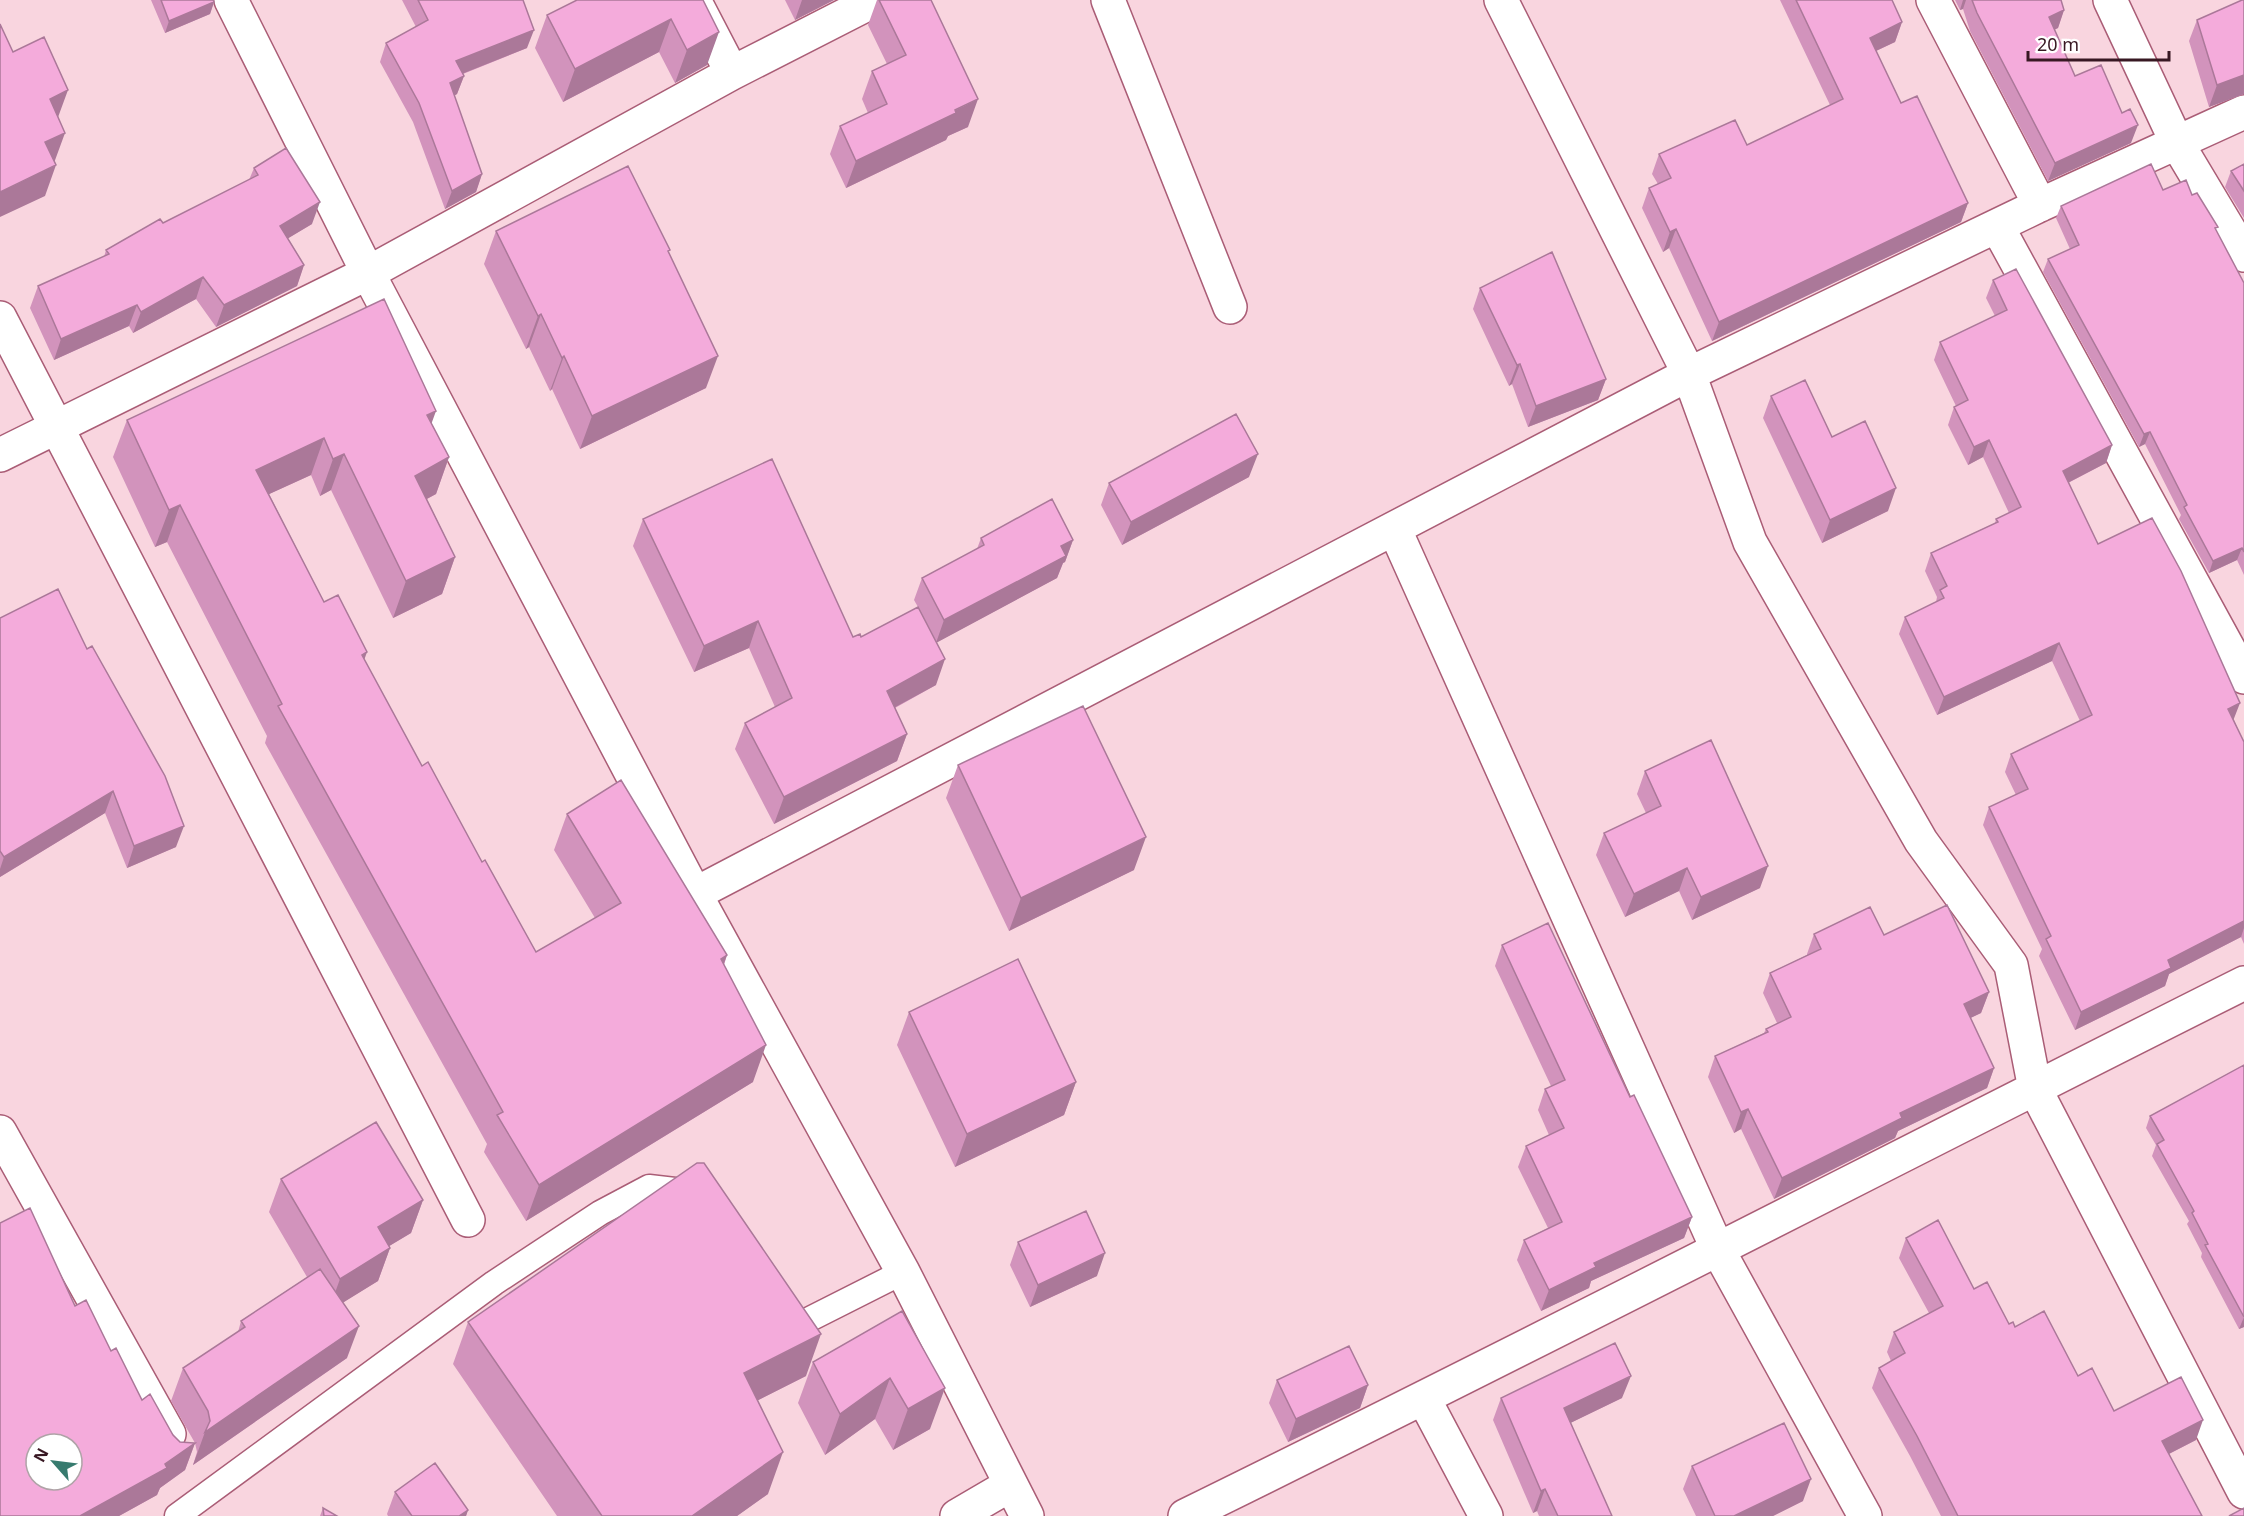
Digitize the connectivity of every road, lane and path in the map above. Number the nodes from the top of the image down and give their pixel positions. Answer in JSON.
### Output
{"nodes":[{"id":1,"x":231,"y":0,"type":"edge"},
{"id":2,"x":694,"y":0,"type":"edge"},
{"id":3,"x":875,"y":0,"type":"edge"},
{"id":4,"x":1108,"y":0,"type":"edge"},
{"id":5,"x":1501,"y":0,"type":"edge"},
{"id":6,"x":1933,"y":0,"type":"edge"},
{"id":7,"x":2110,"y":0,"type":"edge"},
{"id":8,"x":732,"y":73,"type":"junction"},
{"id":9,"x":2244,"y":112,"type":"edge"},
{"id":10,"x":2177,"y":143,"type":"junction"},
{"id":11,"x":2040,"y":205,"type":"junction"},
{"id":12,"x":1997,"y":226,"type":"junction"},
{"id":13,"x":2244,"y":255,"type":"edge"},
{"id":14,"x":368,"y":273,"type":"junction"},
{"id":15,"x":1230,"y":307,"type":"dead end"},
{"id":16,"x":0,"y":318,"type":"edge"},
{"id":17,"x":1689,"y":374,"type":"junction"},
{"id":18,"x":57,"y":427,"type":"junction"},
{"id":19,"x":0,"y":455,"type":"edge"},
{"id":20,"x":1395,"y":530,"type":"junction"},
{"id":21,"x":2244,"y":677,"type":"edge"},
{"id":22,"x":695,"y":894,"type":"junction"},
{"id":23,"x":2244,"y":983,"type":"edge"},
{"id":24,"x":2035,"y":1089,"type":"junction"},
{"id":25,"x":0,"y":1132,"type":"edge"},
{"id":26,"x":714,"y":1204,"type":"edge"},
{"id":27,"x":468,"y":1220,"type":"dead end"},
{"id":28,"x":1717,"y":1248,"type":"junction"},
{"id":29,"x":903,"y":1272,"type":"junction"},
{"id":30,"x":774,"y":1289,"type":"edge"},
{"id":31,"x":1424,"y":1399,"type":"junction"},
{"id":32,"x":180,"y":1453,"type":"edge"},
{"id":33,"x":1010,"y":1485,"type":"junction"},
{"id":34,"x":2244,"y":1492,"type":"edge"},
{"id":35,"x":177,"y":1516,"type":"edge"},
{"id":36,"x":957,"y":1516,"type":"edge"},
{"id":37,"x":1027,"y":1516,"type":"edge"},
{"id":38,"x":1185,"y":1516,"type":"edge"},
{"id":39,"x":1486,"y":1516,"type":"edge"},
{"id":40,"x":1865,"y":1516,"type":"edge"}],
"edges":[{"from":1,"to":14,"type":"street"},
{"from":2,"to":8,"type":"street"},
{"from":3,"to":8,"type":"street"},
{"from":4,"to":15,"type":"street"},
{"from":5,"to":17,"type":"street"},
{"from":6,"to":11,"type":"street"},
{"from":7,"to":10,"type":"street"},
{"from":8,"to":14,"type":"street"},
{"from":9,"to":10,"type":"street"},
{"from":10,"to":11,"type":"street"},
{"from":10,"to":13,"type":"street"},
{"from":11,"to":12,"type":"street"},
{"from":12,"to":17,"type":"street"},
{"from":12,"to":21,"type":"street"},
{"from":14,"to":18,"type":"street"},
{"from":14,"to":22,"type":"street"},
{"from":16,"to":18,"type":"street"},
{"from":17,"to":20,"type":"street"},
{"from":17,"to":24,"type":"street"},
{"from":18,"to":19,"type":"street"},
{"from":18,"to":27,"type":"street"},
{"from":20,"to":22,"type":"street"},
{"from":20,"to":28,"type":"street"},
{"from":22,"to":29,"type":"street"},
{"from":23,"to":24,"type":"street"},
{"from":24,"to":28,"type":"street"},
{"from":24,"to":34,"type":"street"},
{"from":25,"to":32,"type":"street"},
{"from":26,"to":35,"type":"lane"},
{"from":28,"to":31,"type":"street"},
{"from":28,"to":40,"type":"street"},
{"from":29,"to":30,"type":"lane"},
{"from":29,"to":33,"type":"street"},
{"from":31,"to":38,"type":"street"},
{"from":31,"to":39,"type":"street"},
{"from":33,"to":36,"type":"street"},
{"from":33,"to":37,"type":"street"}]}
